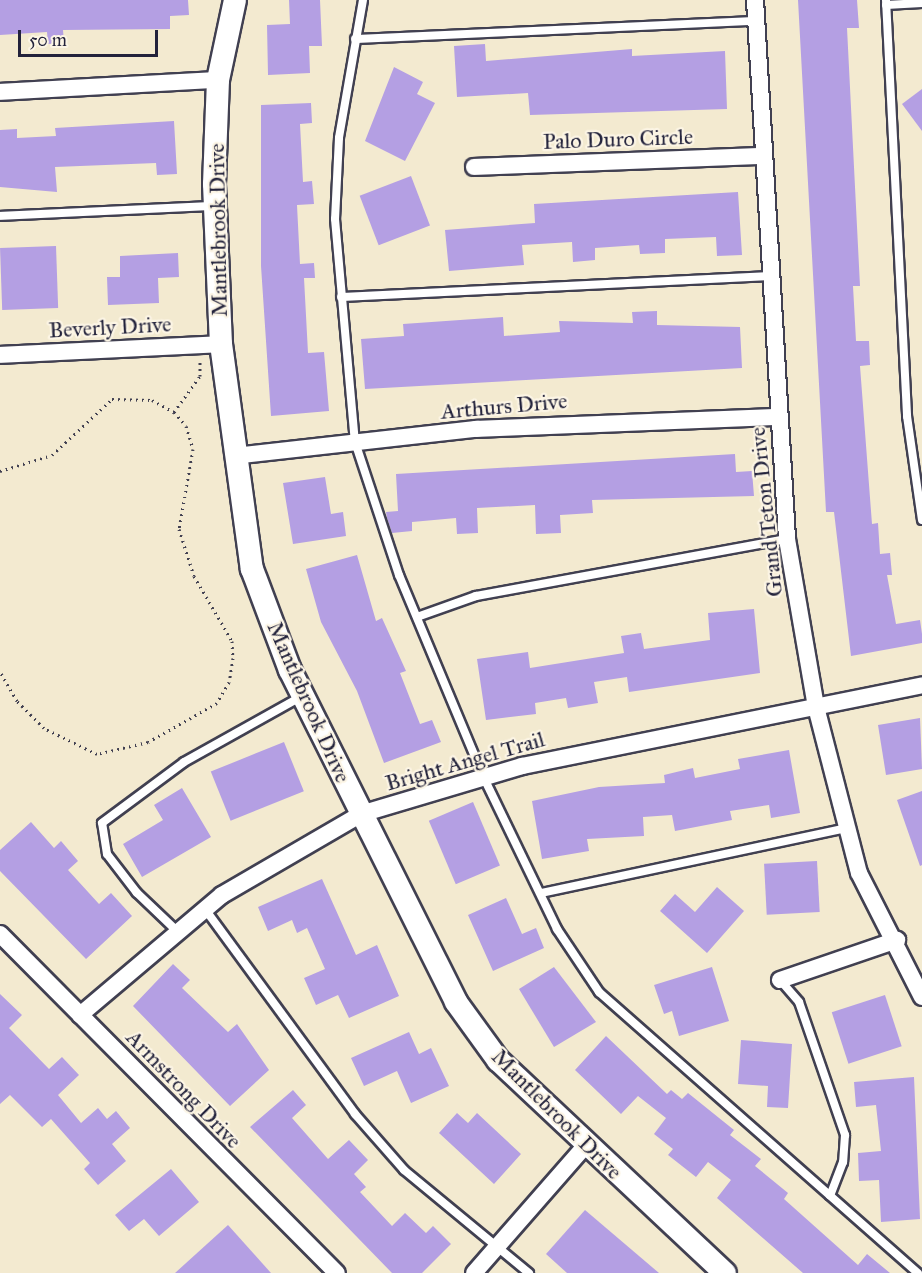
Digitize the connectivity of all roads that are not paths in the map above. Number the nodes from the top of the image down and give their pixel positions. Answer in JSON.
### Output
{"nodes":[{"id":1,"x":235,"y":0,"type":"edge"},
{"id":2,"x":363,"y":0,"type":"edge"},
{"id":3,"x":755,"y":0,"type":"edge"},
{"id":4,"x":886,"y":3,"type":"edge"},
{"id":5,"x":922,"y":3,"type":"edge"},
{"id":6,"x":756,"y":21,"type":"junction"},
{"id":7,"x":355,"y":39,"type":"junction"},
{"id":8,"x":218,"y":80,"type":"junction"},
{"id":9,"x":0,"y":92,"type":"edge"},
{"id":10,"x":764,"y":156,"type":"junction"},
{"id":11,"x":474,"y":167,"type":"dead end"},
{"id":12,"x":215,"y":206,"type":"junction"},
{"id":13,"x":0,"y":216,"type":"edge"},
{"id":14,"x":771,"y":276,"type":"junction"},
{"id":15,"x":341,"y":297,"type":"junction"},
{"id":16,"x":221,"y":344,"type":"junction"},
{"id":17,"x":0,"y":355,"type":"edge"},
{"id":18,"x":779,"y":417,"type":"junction"},
{"id":19,"x":355,"y":442,"type":"junction"},
{"id":20,"x":234,"y":456,"type":"junction"},
{"id":21,"x":922,"y":520,"type":"edge"},
{"id":22,"x":787,"y":539,"type":"junction"},
{"id":23,"x":417,"y":617,"type":"junction"},
{"id":24,"x":922,"y":685,"type":"edge"},
{"id":25,"x":303,"y":696,"type":"junction"},
{"id":26,"x":816,"y":707,"type":"junction"},
{"id":27,"x":484,"y":778,"type":"junction"},
{"id":28,"x":361,"y":814,"type":"junction"},
{"id":29,"x":848,"y":828,"type":"junction"},
{"id":30,"x":541,"y":893,"type":"junction"},
{"id":31,"x":205,"y":909,"type":"junction"},
{"id":32,"x":178,"y":932,"type":"junction"},
{"id":33,"x":0,"y":934,"type":"edge"},
{"id":34,"x":897,"y":940,"type":"junction"},
{"id":35,"x":780,"y":980,"type":"joint"},
{"id":36,"x":922,"y":997,"type":"edge"},
{"id":37,"x":80,"y":1015,"type":"junction"},
{"id":38,"x":585,"y":1146,"type":"junction"},
{"id":39,"x":830,"y":1196,"type":"junction"},
{"id":40,"x":498,"y":1247,"type":"junction"},
{"id":41,"x":337,"y":1273,"type":"edge"},
{"id":42,"x":474,"y":1273,"type":"edge"},
{"id":43,"x":529,"y":1273,"type":"edge"},
{"id":44,"x":725,"y":1273,"type":"edge"},
{"id":45,"x":918,"y":1273,"type":"edge"}],
"edges":[{"from":1,"to":8,"type":"street","name":"Mantlebrook Drive"},
{"from":2,"to":7,"type":"lane"},
{"from":3,"to":6,"type":"street","name":"Grand Teton Drive"},
{"from":4,"to":5,"type":"lane"},
{"from":4,"to":21,"type":"lane"},
{"from":6,"to":7,"type":"lane"},
{"from":6,"to":10,"type":"street","name":"Grand Teton Drive"},
{"from":7,"to":15,"type":"lane"},
{"from":8,"to":9,"type":"street"},
{"from":8,"to":12,"type":"street","name":"Mantlebrook Drive"},
{"from":10,"to":11,"type":"street","name":"Palo Duro Circle"},
{"from":10,"to":14,"type":"street","name":"Grand Teton Drive"},
{"from":12,"to":13,"type":"lane"},
{"from":12,"to":16,"type":"street","name":"Mantlebrook Drive"},
{"from":14,"to":15,"type":"lane"},
{"from":14,"to":18,"type":"street","name":"Grand Teton Drive"},
{"from":15,"to":19,"type":"lane"},
{"from":16,"to":17,"type":"street","name":"Beverly Drive"},
{"from":16,"to":20,"type":"street","name":"Mantlebrook Drive"},
{"from":18,"to":19,"type":"street","name":"Arthurs Drive"},
{"from":18,"to":22,"type":"street","name":"Grand Teton Drive"},
{"from":19,"to":20,"type":"street","name":"Arthurs Drive"},
{"from":19,"to":23,"type":"lane"},
{"from":20,"to":25,"type":"street","name":"Mantlebrook Drive"},
{"from":22,"to":23,"type":"lane"},
{"from":22,"to":26,"type":"street","name":"Grand Teton Drive"},
{"from":23,"to":27,"type":"lane"},
{"from":24,"to":26,"type":"street","name":"Bright Angel Trail"},
{"from":25,"to":28,"type":"street","name":"Mantlebrook Drive"},
{"from":25,"to":32,"type":"lane"},
{"from":26,"to":27,"type":"street","name":"Bright Angel Trail"},
{"from":26,"to":29,"type":"street","name":"Grand Teton Drive"},
{"from":27,"to":28,"type":"street","name":"Bright Angel Trail"},
{"from":27,"to":30,"type":"lane"},
{"from":28,"to":31,"type":"street","name":"Bright Angel Trail"},
{"from":28,"to":38,"type":"street","name":"Mantlebrook Drive"},
{"from":29,"to":30,"type":"lane"},
{"from":29,"to":34,"type":"street","name":"Grand Teton Drive"},
{"from":30,"to":39,"type":"lane"},
{"from":31,"to":32,"type":"street","name":"Bright Angel Trail"},
{"from":31,"to":40,"type":"lane"},
{"from":32,"to":37,"type":"street","name":"Bright Angel Trail"},
{"from":33,"to":37,"type":"street","name":"Armstrong Drive"},
{"from":34,"to":35,"type":"street"},
{"from":34,"to":36,"type":"street","name":"Grand Teton Drive"},
{"from":35,"to":39,"type":"lane"},
{"from":37,"to":41,"type":"street","name":"Armstrong Drive"},
{"from":38,"to":40,"type":"street"},
{"from":38,"to":44,"type":"street","name":"Mantlebrook Drive"},
{"from":39,"to":45,"type":"lane"},
{"from":40,"to":42,"type":"street"},
{"from":40,"to":43,"type":"lane"}]}
